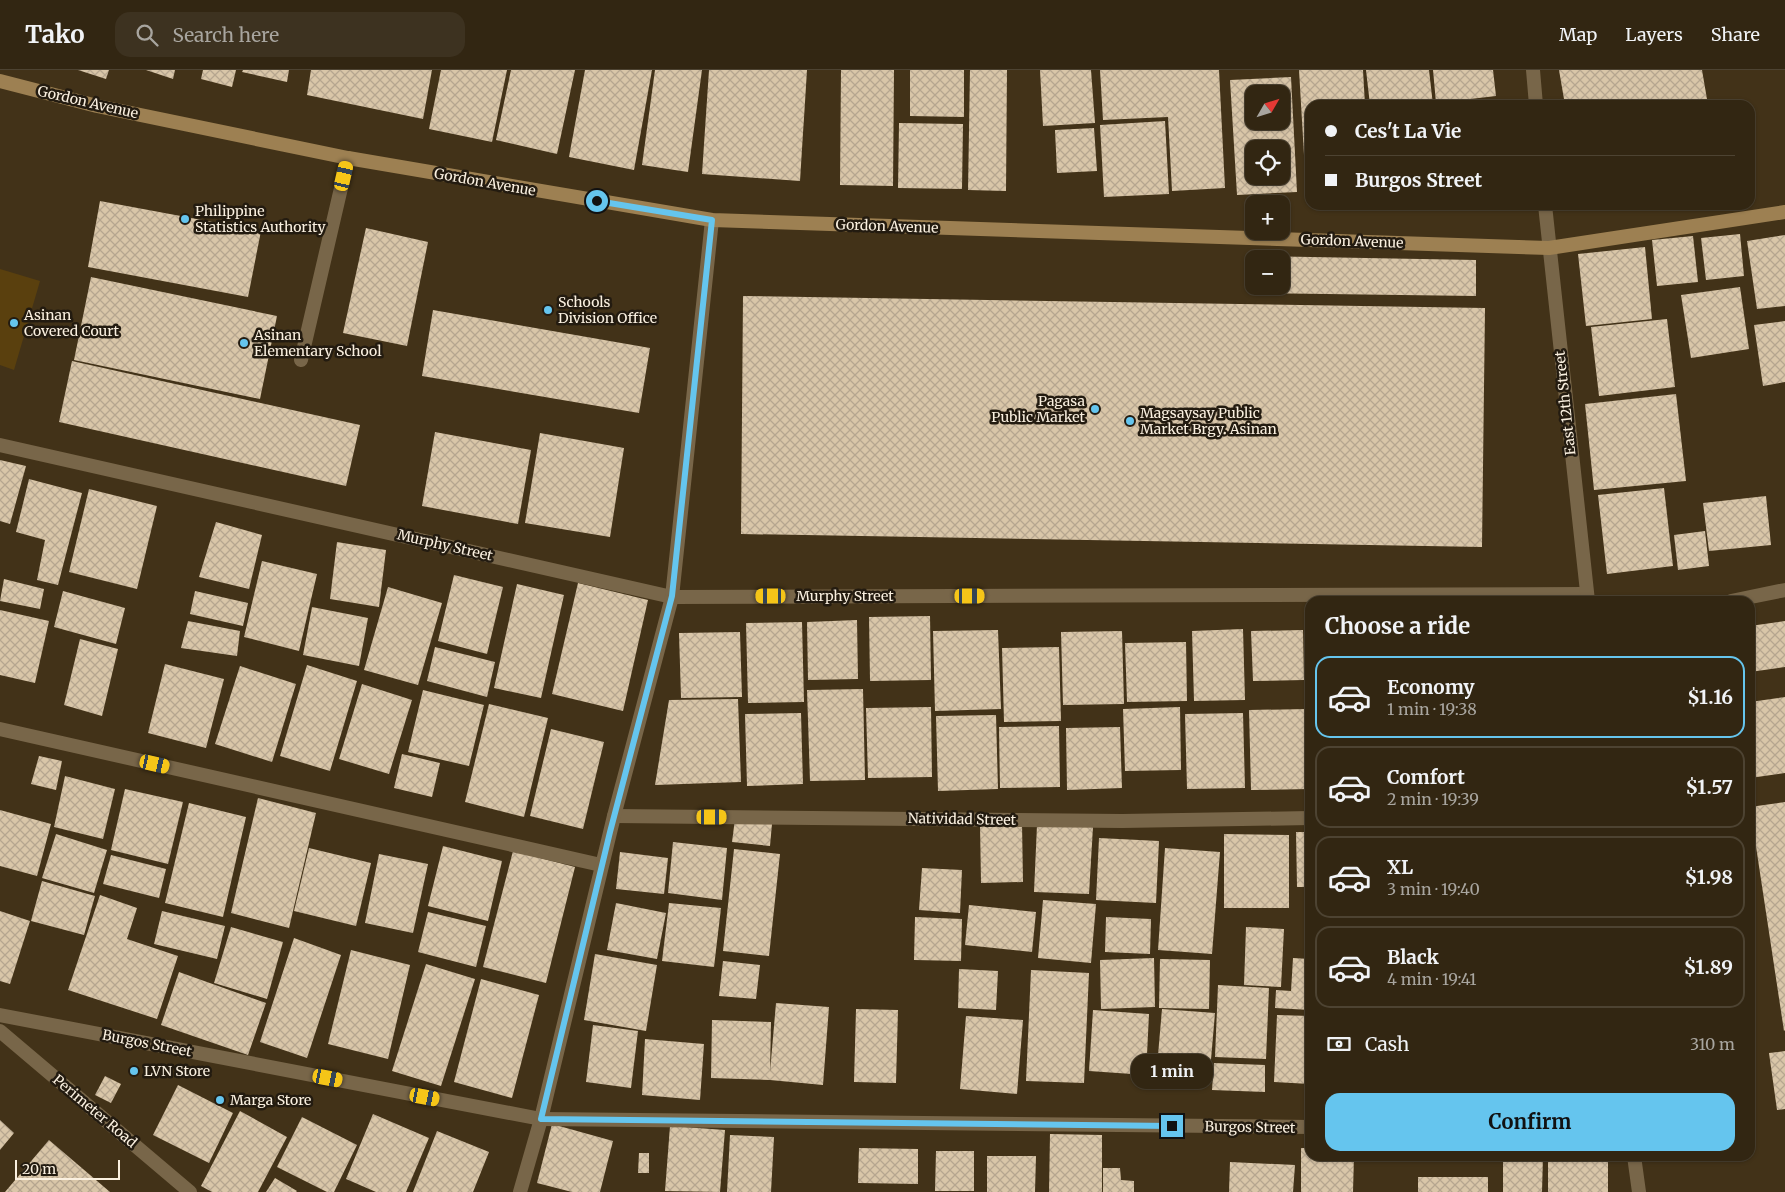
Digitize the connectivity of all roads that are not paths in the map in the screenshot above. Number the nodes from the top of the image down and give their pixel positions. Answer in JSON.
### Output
{"nodes":[{"id":1,"x":1533,"y":70,"type":"edge"},
{"id":2,"x":0,"y":81,"type":"edge"},
{"id":3,"x":1536,"y":100,"type":"edge"},
{"id":4,"x":348,"y":158,"type":"junction"},
{"id":5,"x":1545,"y":210,"type":"edge"},
{"id":6,"x":1785,"y":212,"type":"edge"},
{"id":7,"x":712,"y":220,"type":"junction"},
{"id":8,"x":1548,"y":248,"type":"junction"},
{"id":9,"x":301,"y":360,"type":"dead end"},
{"id":10,"x":0,"y":445,"type":"edge"},
{"id":11,"x":1785,"y":590,"type":"edge"},
{"id":12,"x":672,"y":596,"type":"junction"},
{"id":13,"x":1587,"y":596,"type":"edge"},
{"id":14,"x":1755,"y":596,"type":"edge"},
{"id":15,"x":1305,"y":597,"type":"edge"},
{"id":16,"x":0,"y":729,"type":"edge"},
{"id":17,"x":614,"y":816,"type":"junction"},
{"id":18,"x":1305,"y":818,"type":"edge"},
{"id":19,"x":601,"y":865,"type":"junction"},
{"id":20,"x":0,"y":1014,"type":"edge"},
{"id":21,"x":0,"y":1031,"type":"edge"},
{"id":22,"x":541,"y":1119,"type":"junction"},
{"id":23,"x":1305,"y":1127,"type":"edge"},
{"id":24,"x":1635,"y":1161,"type":"edge"},
{"id":25,"x":190,"y":1192,"type":"edge"},
{"id":26,"x":520,"y":1192,"type":"edge"},
{"id":27,"x":1639,"y":1192,"type":"edge"}],
"edges":[{"from":1,"to":3,"type":"street"},
{"from":2,"to":4,"type":"main road","name":"Gordon Avenue"},
{"from":4,"to":7,"type":"main road","name":"Gordon Avenue"},
{"from":4,"to":9,"type":"street"},
{"from":5,"to":8,"type":"street","name":"East 12th Street"},
{"from":6,"to":8,"type":"main road","name":"Gordon Avenue"},
{"from":7,"to":8,"type":"main road","name":"Gordon Avenue"},
{"from":7,"to":12,"type":"street"},
{"from":8,"to":13,"type":"street","name":"East 12th Street"},
{"from":10,"to":12,"type":"street","name":"Murphy Street"},
{"from":11,"to":14,"type":"street"},
{"from":12,"to":15,"type":"street","name":"Murphy Street"},
{"from":12,"to":17,"type":"street"},
{"from":16,"to":19,"type":"street"},
{"from":17,"to":18,"type":"street","name":"Natividad Street"},
{"from":17,"to":19,"type":"street"},
{"from":19,"to":22,"type":"street"},
{"from":20,"to":22,"type":"street","name":"Burgos Street"},
{"from":21,"to":25,"type":"street","name":"Perimeter Road"},
{"from":22,"to":23,"type":"street","name":"Burgos Street"},
{"from":22,"to":26,"type":"street"},
{"from":24,"to":27,"type":"street"}]}
